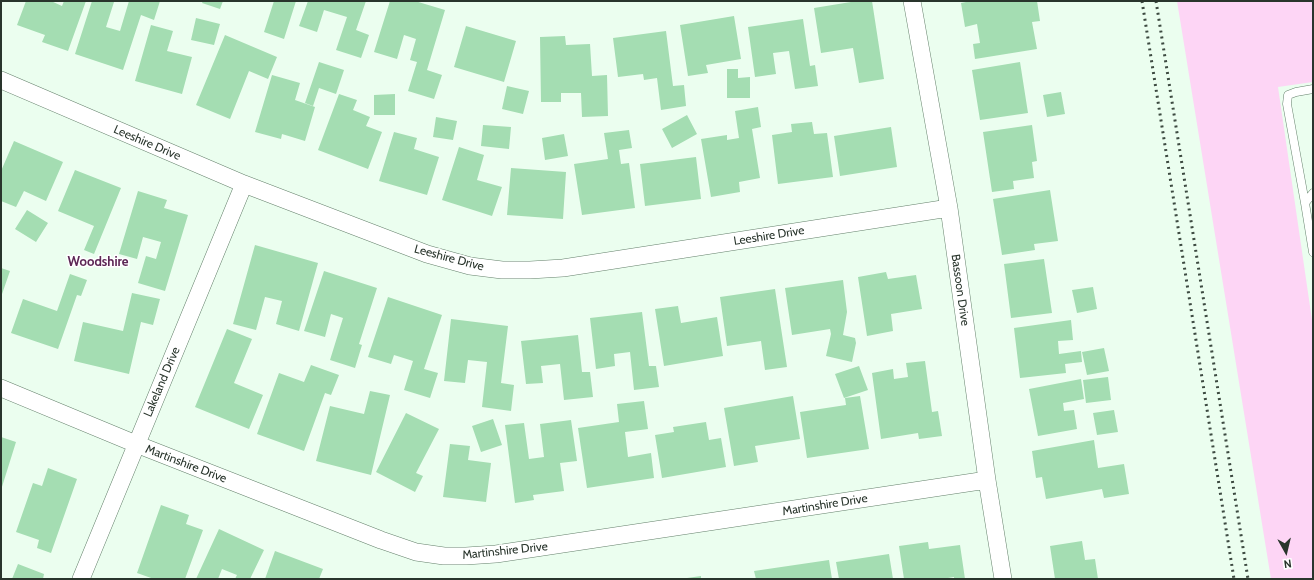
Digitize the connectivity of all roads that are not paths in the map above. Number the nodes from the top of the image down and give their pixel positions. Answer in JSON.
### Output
{"nodes":[{"id":1,"x":912,"y":1,"type":"edge"},
{"id":2,"x":1,"y":80,"type":"edge"},
{"id":3,"x":1313,"y":89,"type":"edge"},
{"id":4,"x":244,"y":184,"type":"junction"},
{"id":5,"x":1313,"y":194,"type":"edge"},
{"id":6,"x":1305,"y":203,"type":"junction"},
{"id":7,"x":949,"y":208,"type":"junction"},
{"id":8,"x":1313,"y":252,"type":"edge"},
{"id":9,"x":1,"y":388,"type":"edge"},
{"id":10,"x":136,"y":444,"type":"junction"},
{"id":11,"x":987,"y":480,"type":"junction"},
{"id":12,"x":81,"y":579,"type":"edge"},
{"id":13,"x":1003,"y":579,"type":"edge"}],
"edges":[{"from":1,"to":7,"type":"street","name":"Bassoon Drive"},
{"from":2,"to":4,"type":"street","name":"Leeshire Drive"},
{"from":3,"to":6,"type":"lane"},
{"from":4,"to":7,"type":"street","name":"Leeshire Drive"},
{"from":4,"to":10,"type":"street","name":"Lakeland Drive"},
{"from":5,"to":6,"type":"lane"},
{"from":6,"to":8,"type":"lane"},
{"from":7,"to":11,"type":"street","name":"Bassoon Drive"},
{"from":9,"to":10,"type":"street","name":"Martinshire Drive"},
{"from":10,"to":11,"type":"street","name":"Martinshire Drive"},
{"from":10,"to":12,"type":"street","name":"Lakeland Drive"},
{"from":11,"to":13,"type":"street","name":"Bassoon Drive"}]}
